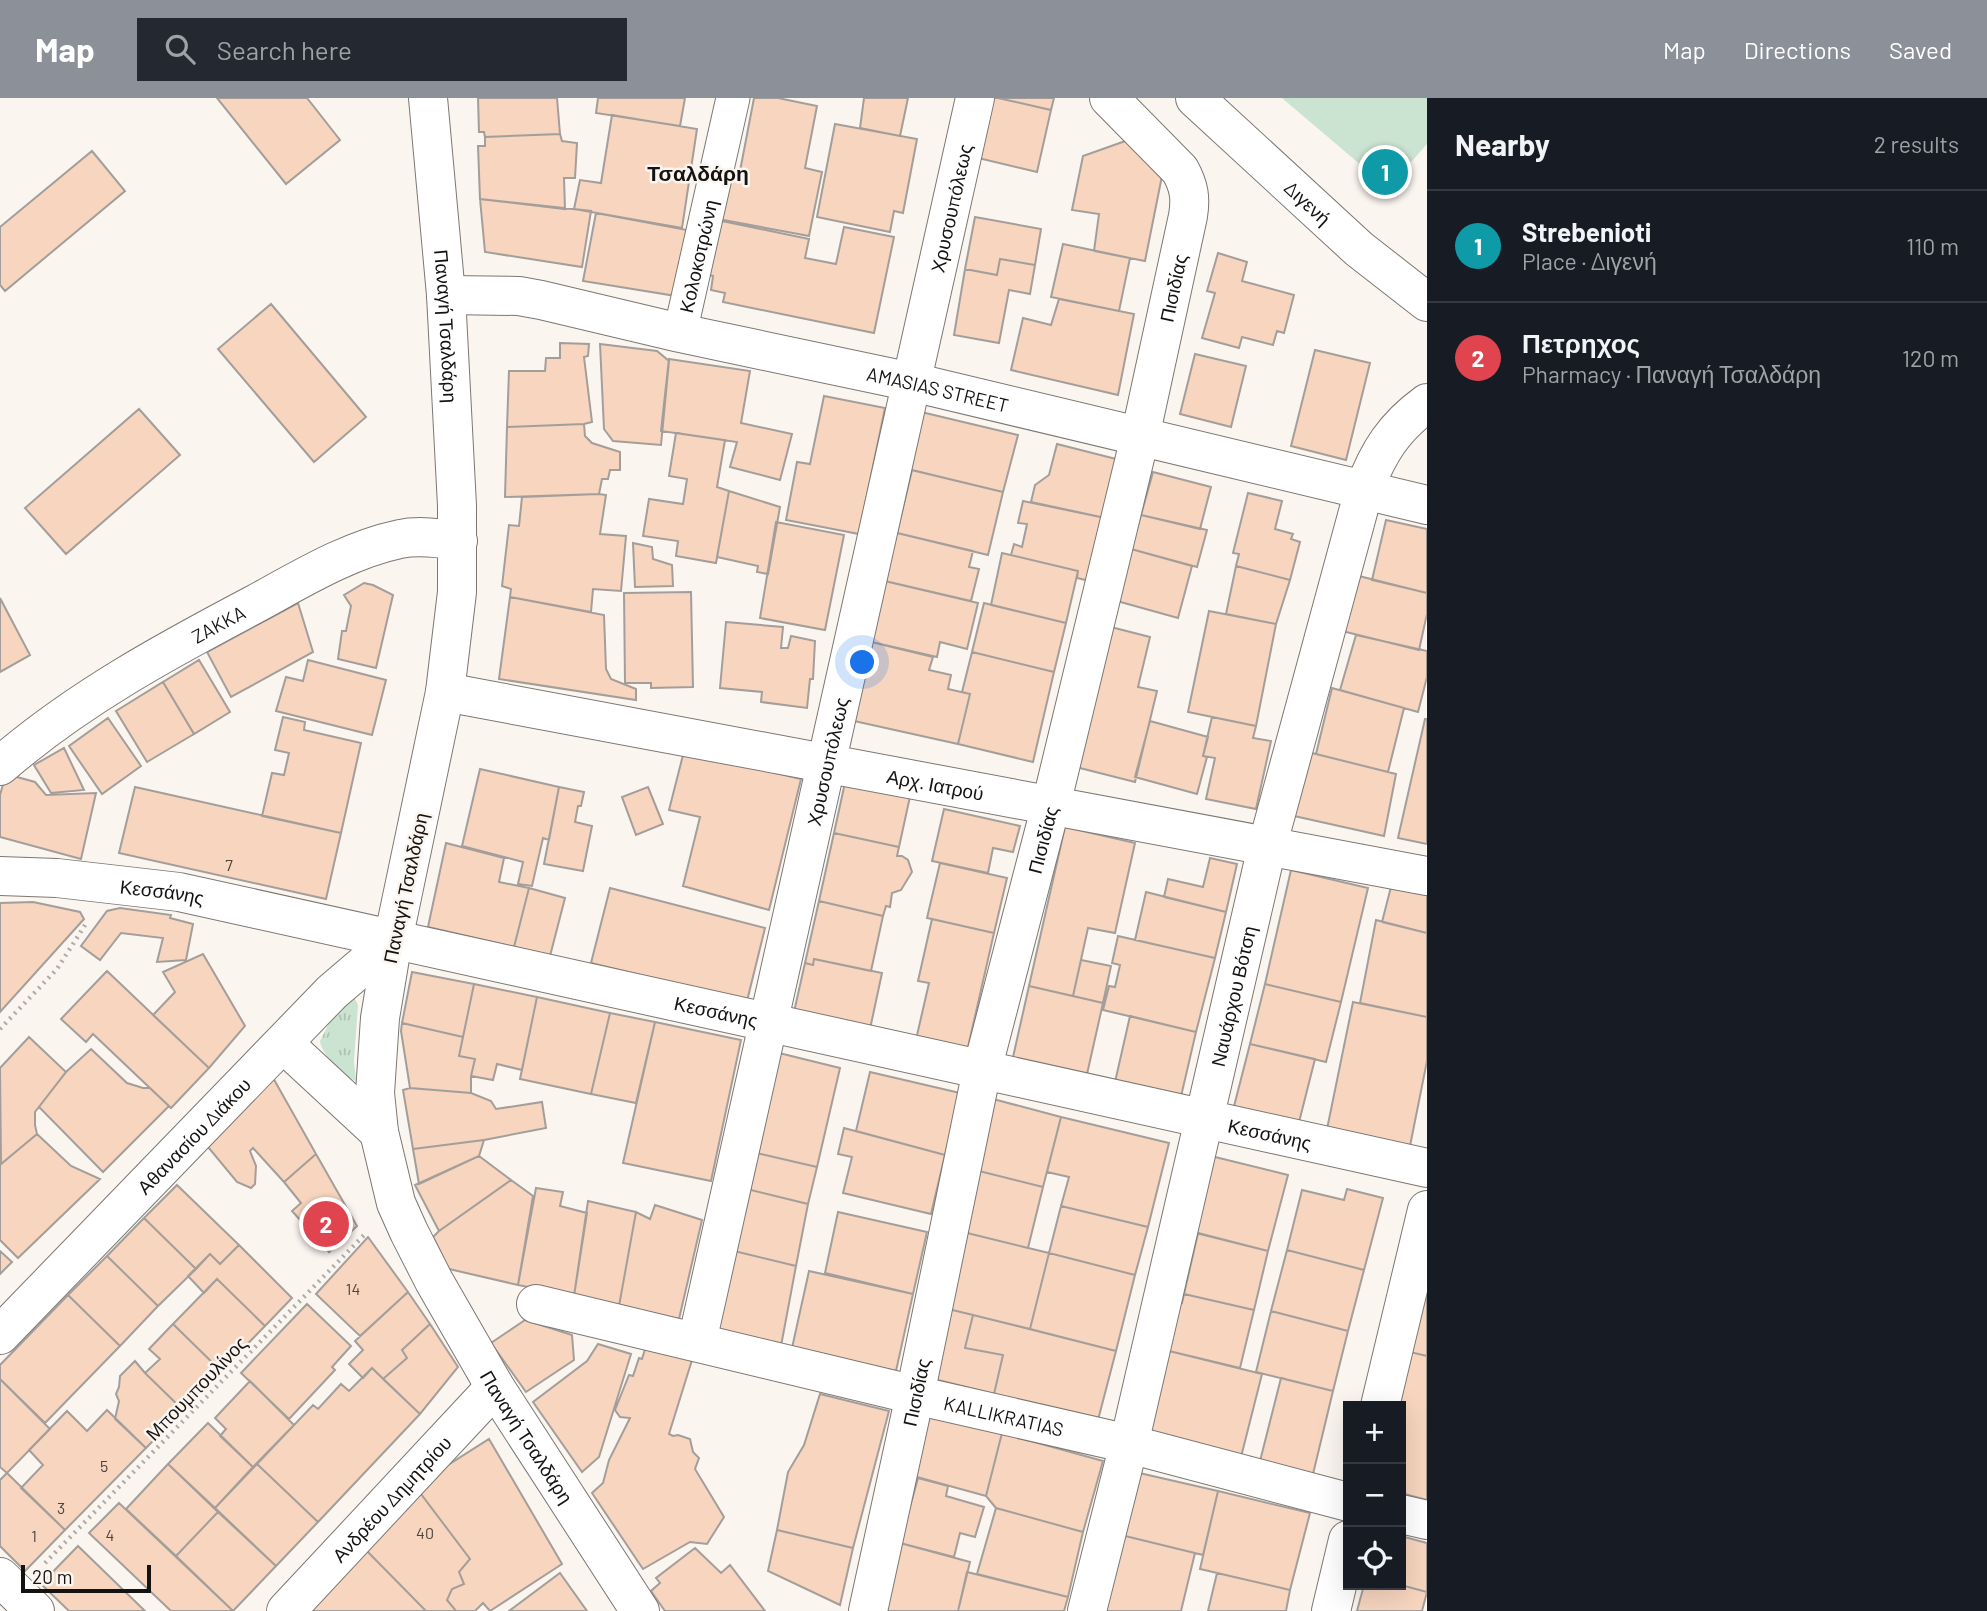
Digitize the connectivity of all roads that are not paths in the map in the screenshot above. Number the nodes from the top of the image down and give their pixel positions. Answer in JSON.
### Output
{"nodes":[{"id":1,"x":428,"y":98,"type":"edge"},
{"id":2,"x":733,"y":98,"type":"edge"},
{"id":3,"x":975,"y":98,"type":"edge"},
{"id":4,"x":1109,"y":98,"type":"edge"},
{"id":5,"x":1195,"y":98,"type":"edge"},
{"id":6,"x":446,"y":295,"type":"junction"},
{"id":7,"x":1427,"y":302,"type":"edge"},
{"id":8,"x":680,"y":333,"type":"junction"},
{"id":9,"x":912,"y":382,"type":"junction"},
{"id":10,"x":1427,"y":403,"type":"edge"},
{"id":11,"x":1140,"y":438,"type":"junction"},
{"id":12,"x":1364,"y":490,"type":"junction"},
{"id":13,"x":1427,"y":505,"type":"edge"},
{"id":14,"x":458,"y":541,"type":"junction"},
{"id":15,"x":445,"y":692,"type":"junction"},
{"id":16,"x":826,"y":762,"type":"junction"},
{"id":17,"x":0,"y":766,"type":"edge"},
{"id":18,"x":1051,"y":805,"type":"junction"},
{"id":19,"x":1267,"y":847,"type":"junction"},
{"id":20,"x":0,"y":876,"type":"edge"},
{"id":21,"x":1427,"y":876,"type":"edge"},
{"id":22,"x":393,"y":940,"type":"junction"},
{"id":23,"x":768,"y":1023,"type":"junction"},
{"id":24,"x":283,"y":1043,"type":"junction"},
{"id":25,"x":982,"y":1070,"type":"junction"},
{"id":26,"x":1204,"y":1119,"type":"junction"},
{"id":27,"x":379,"y":1132,"type":"junction"},
{"id":28,"x":1427,"y":1168,"type":"edge"},
{"id":29,"x":1427,"y":1210,"type":"edge"},
{"id":30,"x":536,"y":1304,"type":"dead end"},
{"id":31,"x":0,"y":1335,"type":"edge"},
{"id":32,"x":696,"y":1342,"type":"junction"},
{"id":33,"x":495,"y":1387,"type":"junction"},
{"id":34,"x":915,"y":1395,"type":"junction"},
{"id":35,"x":1381,"y":1401,"type":"edge"},
{"id":36,"x":1129,"y":1444,"type":"junction"},
{"id":37,"x":1343,"y":1501,"type":"edge"},
{"id":38,"x":1406,"y":1515,"type":"edge"},
{"id":39,"x":1427,"y":1520,"type":"edge"},
{"id":40,"x":1343,"y":1561,"type":"edge"},
{"id":41,"x":286,"y":1611,"type":"edge"},
{"id":42,"x":640,"y":1611,"type":"edge"},
{"id":43,"x":869,"y":1611,"type":"edge"},
{"id":44,"x":1087,"y":1611,"type":"edge"},
{"id":45,"x":1331,"y":1611,"type":"edge"}],
"edges":[{"from":1,"to":6,"type":"street","name":"Παναγή Τσαλδάρη"},
{"from":2,"to":8,"type":"street","name":"Κολοκοτρώνη"},
{"from":3,"to":9,"type":"street","name":"Χρυσουπόλεως"},
{"from":4,"to":11,"type":"street","name":"Πισιδίας"},
{"from":5,"to":7,"type":"street","name":"Διγενή"},
{"from":6,"to":8,"type":"street","name":"AMASIAS STREET"},
{"from":6,"to":14,"type":"street","name":"Παναγή Τσαλδάρη"},
{"from":8,"to":9,"type":"street","name":"AMASIAS STREET"},
{"from":9,"to":11,"type":"street","name":"AMASIAS STREET"},
{"from":9,"to":16,"type":"street","name":"Χρυσουπόλεως"},
{"from":10,"to":12,"type":"street","name":"Ναυάρχου Βότση"},
{"from":11,"to":12,"type":"street","name":"AMASIAS STREET"},
{"from":11,"to":18,"type":"street","name":"Πισιδίας"},
{"from":12,"to":13,"type":"street","name":"AMASIAS STREET"},
{"from":12,"to":19,"type":"street","name":"Ναυάρχου Βότση"},
{"from":14,"to":15,"type":"street","name":"Παναγή Τσαλδάρη"},
{"from":14,"to":17,"type":"street","name":"ZAKKA"},
{"from":15,"to":16,"type":"street","name":"Αρχ. Ιατρού"},
{"from":15,"to":22,"type":"street","name":"Παναγή Τσαλδάρη"},
{"from":16,"to":18,"type":"street","name":"Αρχ. Ιατρού"},
{"from":16,"to":23,"type":"street","name":"Χρυσουπόλεως"},
{"from":18,"to":19,"type":"street","name":"Αρχ. Ιατρού"},
{"from":18,"to":25,"type":"street","name":"Πισιδίας"},
{"from":19,"to":21,"type":"street","name":"Αρχ. Ιατρού"},
{"from":19,"to":26,"type":"street","name":"Ναυάρχου Βότση"},
{"from":20,"to":22,"type":"street","name":"Κεσσάνης"},
{"from":22,"to":23,"type":"street","name":"Κεσσάνης"},
{"from":22,"to":24,"type":"street","name":"Αθανασίου Διάκου"},
{"from":22,"to":27,"type":"street","name":"Παναγή Τσαλδάρη"},
{"from":23,"to":25,"type":"street","name":"Κεσσάνης"},
{"from":23,"to":32,"type":"street","name":"Χρυσουπόλεως"},
{"from":24,"to":27,"type":"street"},
{"from":24,"to":31,"type":"street","name":"Αθανασίου Διάκου"},
{"from":25,"to":26,"type":"street","name":"Κεσσάνης"},
{"from":25,"to":34,"type":"street","name":"Πισιδίας"},
{"from":26,"to":28,"type":"street","name":"Κεσσάνης"},
{"from":26,"to":36,"type":"street","name":"Ναυάρχου Βότση"},
{"from":27,"to":33,"type":"street","name":"Παναγή Τσαλδάρη"},
{"from":29,"to":35,"type":"street"},
{"from":30,"to":32,"type":"street","name":"KALLIKRATIAS"},
{"from":32,"to":34,"type":"street","name":"KALLIKRATIAS"},
{"from":33,"to":41,"type":"street","name":"Ανδρέου Δημητρίου"},
{"from":33,"to":42,"type":"street","name":"Παναγή Τσαλδάρη"},
{"from":34,"to":36,"type":"street","name":"KALLIKRATIAS"},
{"from":34,"to":43,"type":"street","name":"Πισιδίας"},
{"from":36,"to":37,"type":"street","name":"KALLIKRATIAS"},
{"from":36,"to":44,"type":"street","name":"Ναυάρχου Βότση"},
{"from":38,"to":39,"type":"street"},
{"from":40,"to":45,"type":"street"}]}
